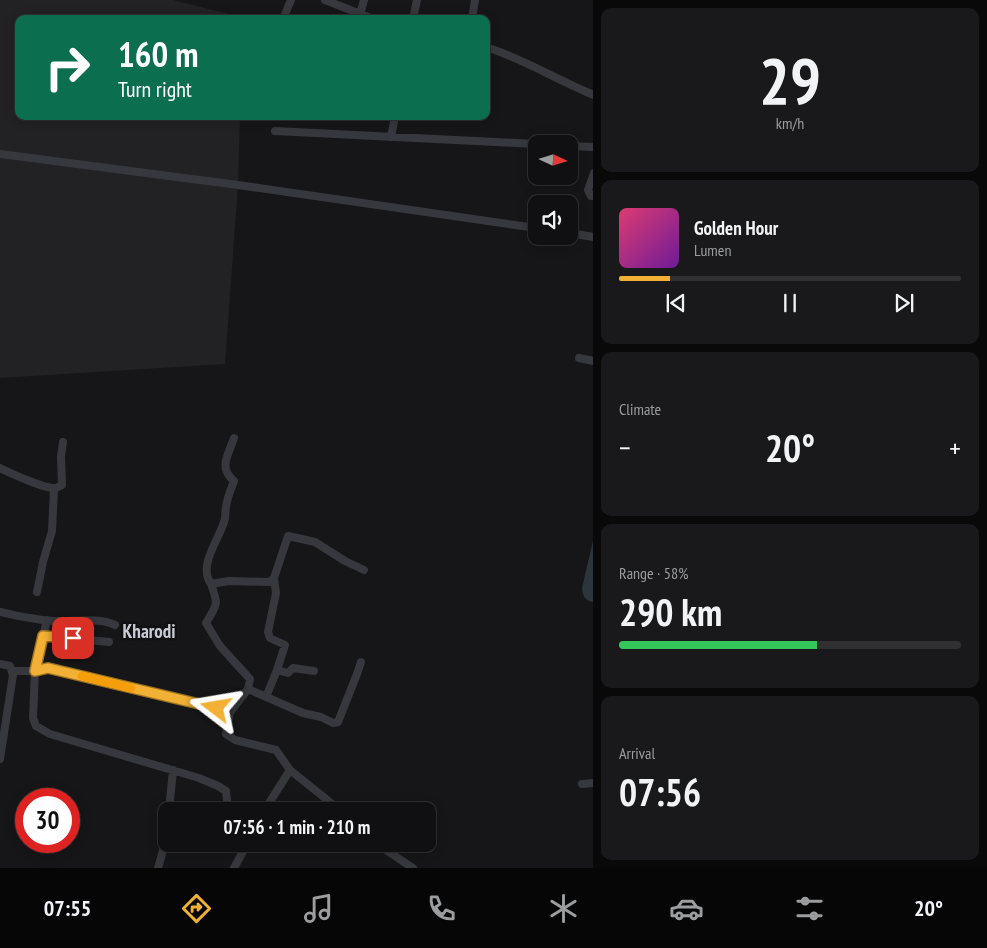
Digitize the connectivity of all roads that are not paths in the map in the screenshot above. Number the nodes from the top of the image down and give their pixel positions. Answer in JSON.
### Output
{"nodes":[{"id":1,"x":291,"y":0,"type":"edge"},
{"id":2,"x":325,"y":0,"type":"edge"},
{"id":3,"x":364,"y":0,"type":"edge"},
{"id":4,"x":417,"y":0,"type":"edge"},
{"id":5,"x":475,"y":0,"type":"edge"},
{"id":6,"x":285,"y":15,"type":"edge"},
{"id":7,"x":360,"y":15,"type":"joint"},
{"id":8,"x":414,"y":15,"type":"edge"},
{"id":9,"x":473,"y":15,"type":"edge"},
{"id":10,"x":490,"y":48,"type":"edge"},
{"id":11,"x":593,"y":96,"type":"edge"},
{"id":12,"x":394,"y":120,"type":"edge"},
{"id":13,"x":275,"y":131,"type":"dead end"},
{"id":14,"x":391,"y":136,"type":"junction"},
{"id":15,"x":528,"y":144,"type":"edge"},
{"id":16,"x":578,"y":146,"type":"edge"},
{"id":17,"x":593,"y":147,"type":"edge"},
{"id":18,"x":0,"y":154,"type":"edge"},
{"id":19,"x":593,"y":173,"type":"edge"},
{"id":20,"x":593,"y":196,"type":"edge"},
{"id":21,"x":528,"y":227,"type":"edge"},
{"id":22,"x":578,"y":234,"type":"edge"},
{"id":23,"x":593,"y":236,"type":"edge"},
{"id":24,"x":579,"y":358,"type":"dead end"},
{"id":25,"x":593,"y":361,"type":"edge"},
{"id":26,"x":234,"y":438,"type":"dead end"},
{"id":27,"x":63,"y":442,"type":"dead end"},
{"id":28,"x":0,"y":468,"type":"edge"},
{"id":29,"x":54,"y":489,"type":"junction"},
{"id":30,"x":364,"y":570,"type":"dead end"},
{"id":31,"x":274,"y":578,"type":"junction"},
{"id":32,"x":211,"y":584,"type":"junction"},
{"id":33,"x":37,"y":592,"type":"dead end"},
{"id":34,"x":0,"y":612,"type":"edge"},
{"id":35,"x":46,"y":620,"type":"junction"},
{"id":36,"x":115,"y":625,"type":"dead end"},
{"id":37,"x":43,"y":636,"type":"junction"},
{"id":38,"x":109,"y":642,"type":"dead end"},
{"id":39,"x":361,"y":662,"type":"dead end"},
{"id":40,"x":0,"y":664,"type":"edge"},
{"id":41,"x":277,"y":670,"type":"junction"},
{"id":42,"x":12,"y":671,"type":"junction"},
{"id":43,"x":35,"y":671,"type":"junction"},
{"id":44,"x":314,"y":671,"type":"dead end"},
{"id":45,"x":248,"y":689,"type":"junction"},
{"id":46,"x":266,"y":697,"type":"junction"},
{"id":47,"x":230,"y":712,"type":"junction"},
{"id":48,"x":0,"y":758,"type":"edge"},
{"id":49,"x":173,"y":770,"type":"junction"},
{"id":50,"x":290,"y":770,"type":"junction"},
{"id":51,"x":593,"y":783,"type":"edge"},
{"id":52,"x":582,"y":784,"type":"dead end"},
{"id":53,"x":170,"y":802,"type":"edge"},
{"id":54,"x":226,"y":802,"type":"edge"},
{"id":55,"x":270,"y":802,"type":"edge"},
{"id":56,"x":330,"y":802,"type":"edge"},
{"id":57,"x":163,"y":852,"type":"edge"},
{"id":58,"x":243,"y":852,"type":"edge"},
{"id":59,"x":389,"y":852,"type":"edge"},
{"id":60,"x":158,"y":868,"type":"edge"},
{"id":61,"x":234,"y":868,"type":"edge"},
{"id":62,"x":413,"y":868,"type":"edge"}],
"edges":[{"from":1,"to":6,"type":"street"},
{"from":2,"to":7,"type":"street"},
{"from":3,"to":7,"type":"street"},
{"from":4,"to":8,"type":"street"},
{"from":5,"to":9,"type":"street"},
{"from":10,"to":11,"type":"street"},
{"from":12,"to":14,"type":"street"},
{"from":13,"to":14,"type":"street"},
{"from":14,"to":15,"type":"street"},
{"from":16,"to":17,"type":"street"},
{"from":18,"to":21,"type":"street"},
{"from":19,"to":20,"type":"street"},
{"from":22,"to":23,"type":"street"},
{"from":24,"to":25,"type":"street"},
{"from":26,"to":32,"type":"street"},
{"from":27,"to":29,"type":"street"},
{"from":28,"to":29,"type":"street"},
{"from":29,"to":33,"type":"street"},
{"from":30,"to":31,"type":"street"},
{"from":31,"to":32,"type":"street"},
{"from":31,"to":41,"type":"street"},
{"from":32,"to":45,"type":"street"},
{"from":34,"to":35,"type":"street"},
{"from":35,"to":36,"type":"street"},
{"from":35,"to":37,"type":"street"},
{"from":37,"to":38,"type":"street"},
{"from":37,"to":43,"type":"street"},
{"from":39,"to":46,"type":"street"},
{"from":40,"to":42,"type":"street"},
{"from":41,"to":44,"type":"street"},
{"from":41,"to":46,"type":"street"},
{"from":42,"to":43,"type":"street"},
{"from":42,"to":48,"type":"street"},
{"from":43,"to":47,"type":"street"},
{"from":43,"to":49,"type":"street"},
{"from":45,"to":46,"type":"street"},
{"from":45,"to":47,"type":"street"},
{"from":47,"to":50,"type":"street"},
{"from":49,"to":53,"type":"street"},
{"from":49,"to":54,"type":"street"},
{"from":50,"to":55,"type":"street"},
{"from":50,"to":56,"type":"street"},
{"from":51,"to":52,"type":"street"},
{"from":57,"to":60,"type":"street"},
{"from":58,"to":61,"type":"street"},
{"from":59,"to":62,"type":"street"}]}
